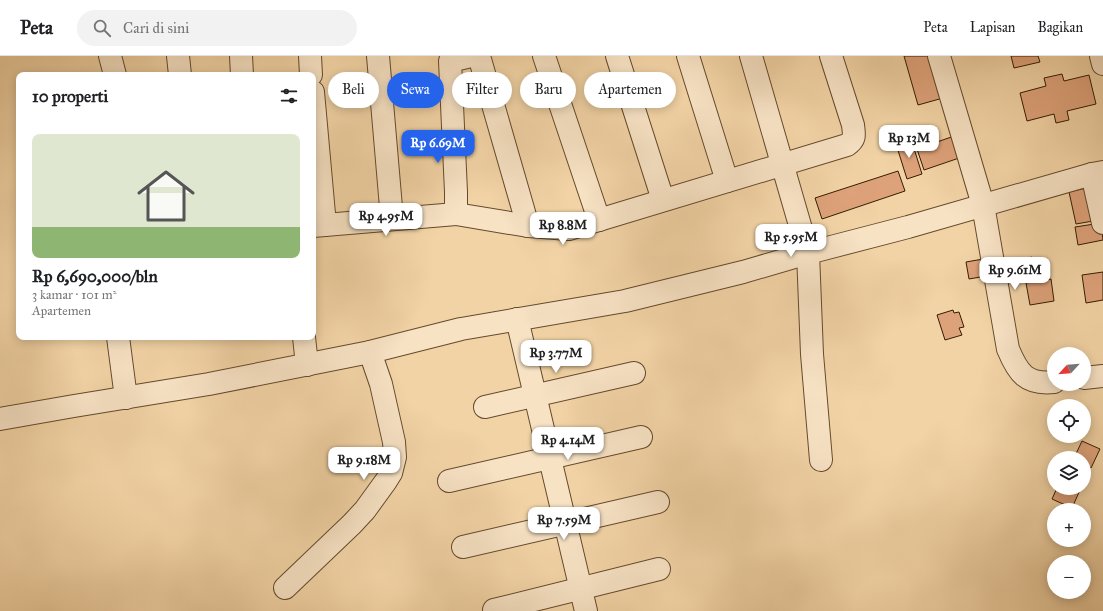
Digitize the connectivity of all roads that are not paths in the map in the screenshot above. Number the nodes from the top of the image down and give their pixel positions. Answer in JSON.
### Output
{"nodes":[{"id":1,"x":110,"y":56,"type":"edge"},
{"id":2,"x":178,"y":56,"type":"edge"},
{"id":3,"x":241,"y":56,"type":"edge"},
{"id":4,"x":310,"y":56,"type":"edge"},
{"id":5,"x":378,"y":56,"type":"edge"},
{"id":6,"x":471,"y":56,"type":"edge"},
{"id":7,"x":479,"y":56,"type":"edge"},
{"id":8,"x":544,"y":56,"type":"edge"},
{"id":9,"x":617,"y":56,"type":"edge"},
{"id":10,"x":688,"y":56,"type":"edge"},
{"id":11,"x":751,"y":56,"type":"edge"},
{"id":12,"x":831,"y":56,"type":"edge"},
{"id":13,"x":939,"y":56,"type":"edge"},
{"id":14,"x":1101,"y":56,"type":"edge"},
{"id":15,"x":449,"y":59,"type":"edge"},
{"id":16,"x":1103,"y":64,"type":"edge"},
{"id":17,"x":114,"y":72,"type":"edge"},
{"id":18,"x":180,"y":72,"type":"edge"},
{"id":19,"x":242,"y":72,"type":"edge"},
{"id":20,"x":312,"y":72,"type":"edge"},
{"id":21,"x":316,"y":159,"type":"edge"},
{"id":22,"x":782,"y":164,"type":"junction"},
{"id":23,"x":1098,"y":173,"type":"edge"},
{"id":24,"x":727,"y":181,"type":"junction"},
{"id":25,"x":663,"y":200,"type":"junction"},
{"id":26,"x":983,"y":205,"type":"junction"},
{"id":27,"x":456,"y":214,"type":"junction"},
{"id":28,"x":392,"y":219,"type":"junction"},
{"id":29,"x":599,"y":220,"type":"junction"},
{"id":30,"x":1103,"y":223,"type":"edge"},
{"id":31,"x":319,"y":226,"type":"edge"},
{"id":32,"x":528,"y":226,"type":"junction"},
{"id":33,"x":808,"y":253,"type":"junction"},
{"id":34,"x":517,"y":319,"type":"junction"},
{"id":35,"x":118,"y":340,"type":"edge"},
{"id":36,"x":304,"y":340,"type":"edge"},
{"id":37,"x":370,"y":352,"type":"junction"},
{"id":38,"x":307,"y":364,"type":"junction"},
{"id":39,"x":634,"y":373,"type":"dead end"},
{"id":40,"x":1103,"y":376,"type":"edge"},
{"id":41,"x":1091,"y":377,"type":"edge"},
{"id":42,"x":1047,"y":382,"type":"edge"},
{"id":43,"x":535,"y":396,"type":"junction"},
{"id":44,"x":126,"y":398,"type":"junction"},
{"id":45,"x":485,"y":408,"type":"dead end"},
{"id":46,"x":0,"y":419,"type":"edge"},
{"id":47,"x":641,"y":437,"type":"dead end"},
{"id":48,"x":550,"y":458,"type":"junction"},
{"id":49,"x":821,"y":460,"type":"dead end"},
{"id":50,"x":449,"y":481,"type":"dead end"},
{"id":51,"x":658,"y":502,"type":"dead end"},
{"id":52,"x":565,"y":524,"type":"junction"},
{"id":53,"x":463,"y":547,"type":"dead end"},
{"id":54,"x":659,"y":569,"type":"dead end"},
{"id":55,"x":285,"y":588,"type":"dead end"},
{"id":56,"x":580,"y":588,"type":"junction"},
{"id":57,"x":494,"y":610,"type":"dead end"},
{"id":58,"x":586,"y":611,"type":"edge"}],
"edges":[{"from":1,"to":17,"type":"street"},
{"from":2,"to":18,"type":"street"},
{"from":3,"to":19,"type":"street"},
{"from":4,"to":20,"type":"street"},
{"from":5,"to":28,"type":"street"},
{"from":6,"to":15,"type":"street"},
{"from":7,"to":32,"type":"street"},
{"from":8,"to":29,"type":"street"},
{"from":9,"to":25,"type":"street"},
{"from":10,"to":24,"type":"street"},
{"from":11,"to":22,"type":"street"},
{"from":12,"to":22,"type":"street"},
{"from":13,"to":26,"type":"street"},
{"from":14,"to":16,"type":"street"},
{"from":15,"to":27,"type":"street"},
{"from":21,"to":31,"type":"street"},
{"from":22,"to":24,"type":"street"},
{"from":22,"to":33,"type":"street"},
{"from":23,"to":26,"type":"street"},
{"from":23,"to":30,"type":"street"},
{"from":24,"to":25,"type":"street"},
{"from":25,"to":29,"type":"street"},
{"from":26,"to":33,"type":"street"},
{"from":26,"to":42,"type":"street"},
{"from":27,"to":28,"type":"street"},
{"from":27,"to":32,"type":"street"},
{"from":28,"to":31,"type":"street"},
{"from":29,"to":32,"type":"street"},
{"from":33,"to":34,"type":"street"},
{"from":33,"to":49,"type":"street"},
{"from":34,"to":37,"type":"street"},
{"from":34,"to":43,"type":"street"},
{"from":35,"to":44,"type":"street"},
{"from":36,"to":38,"type":"street"},
{"from":37,"to":38,"type":"street"},
{"from":37,"to":55,"type":"street"},
{"from":38,"to":44,"type":"street"},
{"from":39,"to":43,"type":"street"},
{"from":40,"to":41,"type":"street"},
{"from":43,"to":45,"type":"street"},
{"from":43,"to":48,"type":"street"},
{"from":44,"to":46,"type":"street"},
{"from":47,"to":48,"type":"street"},
{"from":48,"to":50,"type":"street"},
{"from":48,"to":52,"type":"street"},
{"from":51,"to":52,"type":"street"},
{"from":52,"to":53,"type":"street"},
{"from":52,"to":56,"type":"street"},
{"from":54,"to":56,"type":"street"},
{"from":56,"to":57,"type":"street"},
{"from":56,"to":58,"type":"street"}]}
